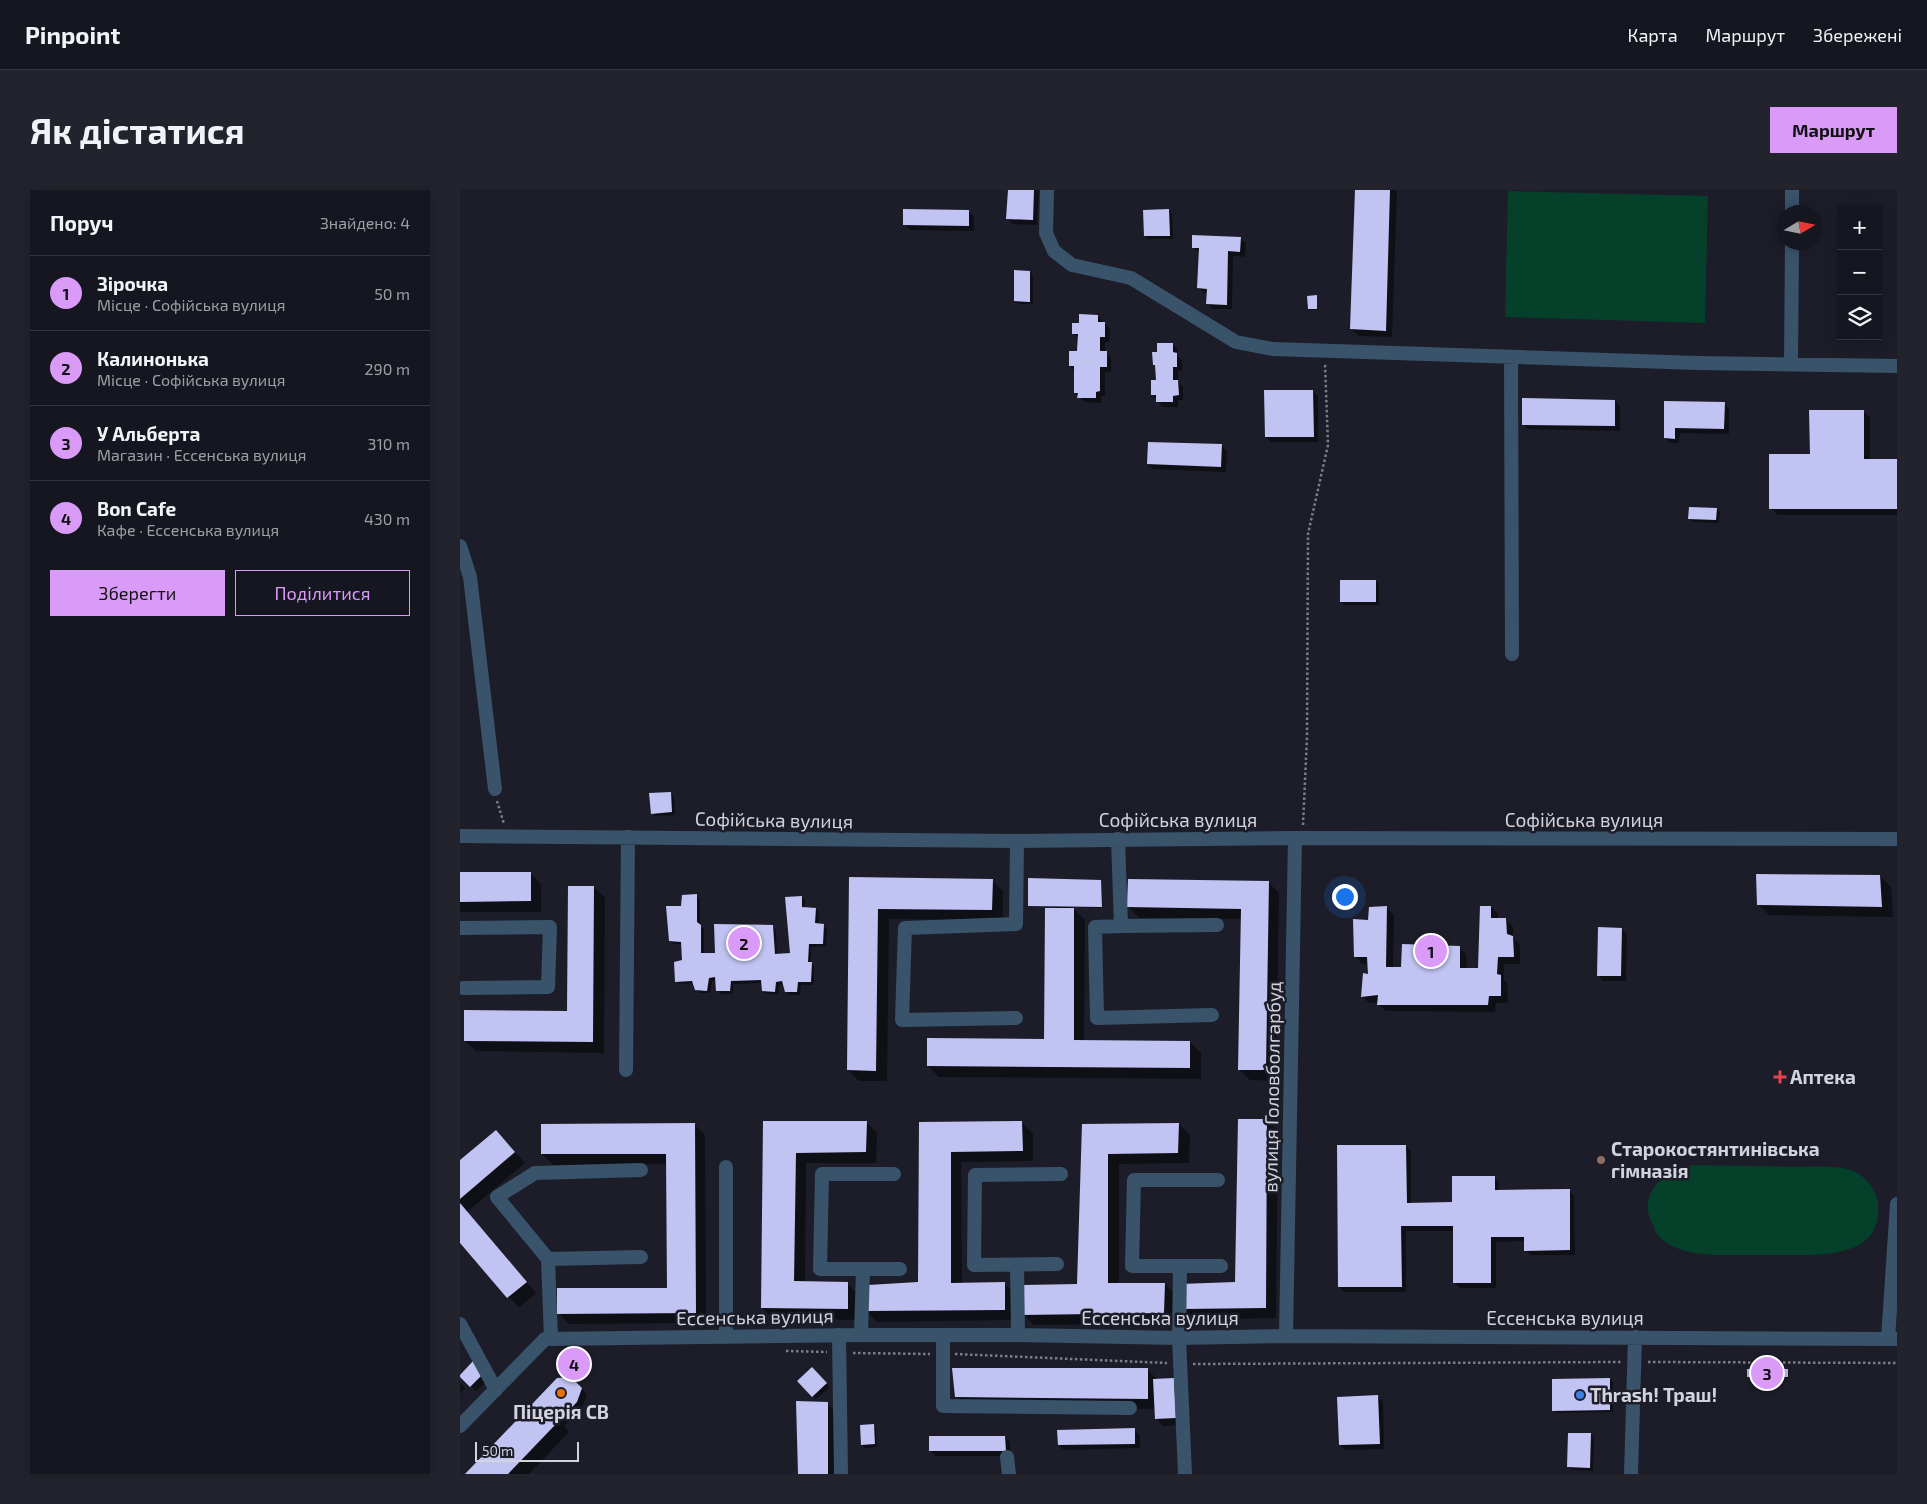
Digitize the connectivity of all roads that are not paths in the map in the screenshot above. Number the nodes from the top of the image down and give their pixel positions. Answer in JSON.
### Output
{"nodes":[{"id":1,"x":1047,"y":190,"type":"edge"},
{"id":2,"x":1792,"y":190,"type":"edge"},
{"id":3,"x":1792,"y":205,"type":"edge"},
{"id":4,"x":1792,"y":250,"type":"edge"},
{"id":5,"x":1511,"y":357,"type":"junction"},
{"id":6,"x":1791,"y":364,"type":"junction"},
{"id":7,"x":1897,"y":366,"type":"edge"},
{"id":8,"x":460,"y":546,"type":"edge"},
{"id":9,"x":1512,"y":654,"type":"dead end"},
{"id":10,"x":495,"y":789,"type":"road end"},
{"id":11,"x":1299,"y":834,"type":"junction"},
{"id":12,"x":460,"y":836,"type":"edge"},
{"id":13,"x":628,"y":837,"type":"junction"},
{"id":14,"x":1118,"y":839,"type":"junction"},
{"id":15,"x":1897,"y":839,"type":"edge"},
{"id":16,"x":1018,"y":841,"type":"junction"},
{"id":17,"x":1121,"y":926,"type":"junction"},
{"id":18,"x":1217,"y":926,"type":"dead end"},
{"id":19,"x":460,"y":928,"type":"edge"},
{"id":20,"x":463,"y":988,"type":"dead end"},
{"id":21,"x":1212,"y":1015,"type":"dead end"},
{"id":22,"x":1016,"y":1018,"type":"dead end"},
{"id":23,"x":626,"y":1070,"type":"dead end"},
{"id":24,"x":726,"y":1167,"type":"dead end"},
{"id":25,"x":641,"y":1170,"type":"dead end"},
{"id":26,"x":894,"y":1174,"type":"dead end"},
{"id":27,"x":1061,"y":1174,"type":"dead end"},
{"id":28,"x":1218,"y":1180,"type":"dead end"},
{"id":29,"x":1897,"y":1204,"type":"edge"},
{"id":30,"x":641,"y":1257,"type":"dead end"},
{"id":31,"x":548,"y":1258,"type":"junction"},
{"id":32,"x":1057,"y":1264,"type":"dead end"},
{"id":33,"x":1017,"y":1265,"type":"junction"},
{"id":34,"x":1180,"y":1266,"type":"junction"},
{"id":35,"x":1221,"y":1266,"type":"dead end"},
{"id":36,"x":863,"y":1269,"type":"junction"},
{"id":37,"x":900,"y":1269,"type":"dead end"},
{"id":38,"x":460,"y":1324,"type":"edge"},
{"id":39,"x":839,"y":1335,"type":"junction"},
{"id":40,"x":861,"y":1335,"type":"junction"},
{"id":41,"x":943,"y":1335,"type":"junction"},
{"id":42,"x":1018,"y":1335,"type":"junction"},
{"id":43,"x":1286,"y":1336,"type":"junction"},
{"id":44,"x":726,"y":1337,"type":"junction"},
{"id":45,"x":1635,"y":1337,"type":"junction"},
{"id":46,"x":1179,"y":1338,"type":"junction"},
{"id":47,"x":550,"y":1339,"type":"junction"},
{"id":48,"x":1892,"y":1339,"type":"edge"},
{"id":49,"x":496,"y":1390,"type":"junction"},
{"id":50,"x":1130,"y":1408,"type":"dead end"},
{"id":51,"x":460,"y":1426,"type":"edge"},
{"id":52,"x":1007,"y":1457,"type":"dead end"},
{"id":53,"x":841,"y":1474,"type":"edge"},
{"id":54,"x":1010,"y":1474,"type":"edge"},
{"id":55,"x":1185,"y":1474,"type":"edge"},
{"id":56,"x":1632,"y":1474,"type":"edge"}],
"edges":[{"from":1,"to":5,"type":"street"},
{"from":2,"to":3,"type":"street"},
{"from":4,"to":6,"type":"street"},
{"from":5,"to":6,"type":"street"},
{"from":5,"to":9,"type":"street"},
{"from":6,"to":7,"type":"street"},
{"from":8,"to":10,"type":"street"},
{"from":11,"to":14,"type":"street","name":"Софійська вулиця"},
{"from":11,"to":15,"type":"street","name":"Софійська вулиця"},
{"from":11,"to":43,"type":"street","name":"вулиця Головболгарбуд"},
{"from":12,"to":13,"type":"street","name":"Софійська вулиця"},
{"from":13,"to":16,"type":"street","name":"Софійська вулиця"},
{"from":13,"to":23,"type":"street"},
{"from":14,"to":16,"type":"street","name":"Софійська вулиця"},
{"from":14,"to":17,"type":"street"},
{"from":16,"to":22,"type":"street"},
{"from":17,"to":18,"type":"street"},
{"from":17,"to":21,"type":"street"},
{"from":19,"to":20,"type":"street"},
{"from":24,"to":44,"type":"street"},
{"from":25,"to":31,"type":"street"},
{"from":26,"to":36,"type":"street"},
{"from":27,"to":33,"type":"street"},
{"from":28,"to":34,"type":"street"},
{"from":29,"to":48,"type":"street"},
{"from":30,"to":31,"type":"street"},
{"from":31,"to":47,"type":"street"},
{"from":32,"to":33,"type":"street"},
{"from":33,"to":42,"type":"street"},
{"from":34,"to":35,"type":"street"},
{"from":34,"to":46,"type":"street"},
{"from":36,"to":37,"type":"street"},
{"from":36,"to":40,"type":"street"},
{"from":38,"to":49,"type":"street"},
{"from":39,"to":40,"type":"street","name":"Ессенська вулиця"},
{"from":39,"to":44,"type":"street","name":"Ессенська вулиця"},
{"from":39,"to":53,"type":"street"},
{"from":40,"to":41,"type":"street","name":"Ессенська вулиця"},
{"from":41,"to":42,"type":"street","name":"Ессенська вулиця"},
{"from":41,"to":50,"type":"street"},
{"from":42,"to":46,"type":"street","name":"Ессенська вулиця"},
{"from":43,"to":45,"type":"street","name":"Ессенська вулиця"},
{"from":43,"to":46,"type":"street","name":"Ессенська вулиця"},
{"from":44,"to":47,"type":"street","name":"Ессенська вулиця"},
{"from":45,"to":48,"type":"street","name":"Ессенська вулиця"},
{"from":45,"to":56,"type":"street"},
{"from":46,"to":55,"type":"street"},
{"from":47,"to":49,"type":"street"},
{"from":49,"to":51,"type":"street"},
{"from":52,"to":54,"type":"street"}]}
